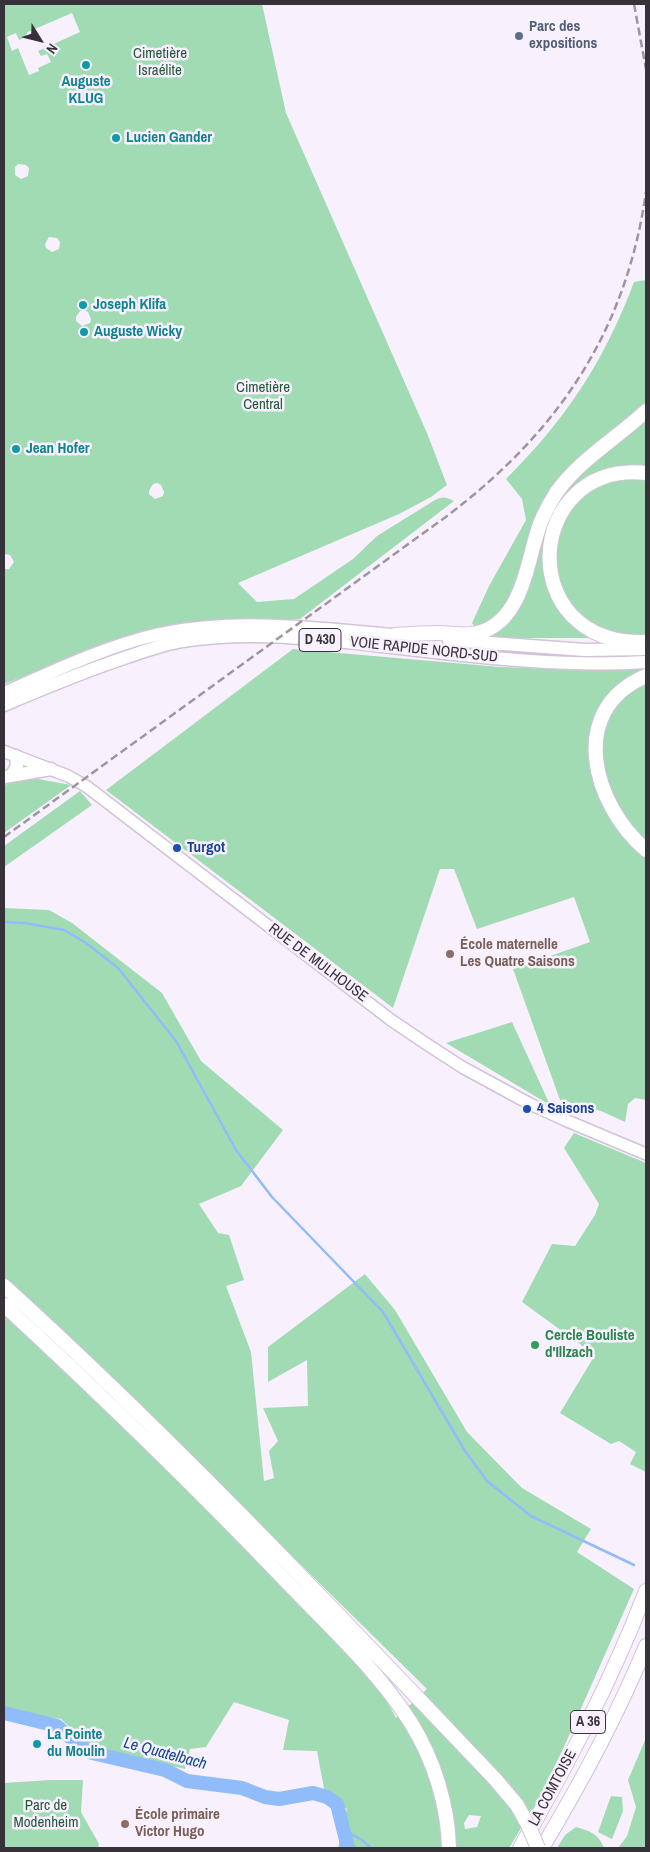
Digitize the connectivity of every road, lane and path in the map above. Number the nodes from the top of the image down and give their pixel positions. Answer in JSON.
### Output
{"nodes":[{"id":1,"x":646,"y":411,"type":"edge"},
{"id":2,"x":646,"y":473,"type":"edge"},
{"id":3,"x":396,"y":635,"type":"junction"},
{"id":4,"x":646,"y":642,"type":"edge"},
{"id":5,"x":646,"y":649,"type":"edge"},
{"id":6,"x":646,"y":662,"type":"edge"},
{"id":7,"x":646,"y":676,"type":"edge"},
{"id":8,"x":7,"y":691,"type":"edge"},
{"id":9,"x":4,"y":706,"type":"edge"},
{"id":10,"x":7,"y":753,"type":"edge"},
{"id":11,"x":51,"y":770,"type":"junction"},
{"id":12,"x":8,"y":776,"type":"edge"},
{"id":13,"x":646,"y":850,"type":"edge"},
{"id":14,"x":646,"y":1154,"type":"edge"},
{"id":15,"x":4,"y":1286,"type":"edge"},
{"id":16,"x":4,"y":1304,"type":"edge"},
{"id":17,"x":646,"y":1590,"type":"edge"},
{"id":18,"x":646,"y":1646,"type":"edge"},
{"id":19,"x":448,"y":1835,"type":"edge"},
{"id":20,"x":520,"y":1848,"type":"edge"},
{"id":21,"x":538,"y":1848,"type":"edge"},
{"id":22,"x":542,"y":1848,"type":"edge"}],
"edges":[{"from":1,"to":3,"type":"highway"},
{"from":2,"to":4,"type":"highway"},
{"from":3,"to":5,"type":"highway","name":"VOIE RAPIDE NORD-SUD","number":"D 430"},
{"from":3,"to":8,"type":"highway","name":"VOIE RAPIDE NORD-SUD","number":"D 430"},
{"from":6,"to":9,"type":"highway","name":"VOIE RAPIDE NORD-SUD","number":"D 430"},
{"from":7,"to":13,"type":"highway"},
{"from":10,"to":11,"type":"main road","name":"RUE DE MULHOUSE"},
{"from":10,"to":12,"type":"highway"},
{"from":11,"to":12,"type":"highway"},
{"from":11,"to":14,"type":"main road","name":"RUE DE MULHOUSE"},
{"from":15,"to":21,"type":"highway","bridge":true},
{"from":16,"to":19,"type":"highway"},
{"from":17,"to":20,"type":"highway","name":"LA COMTOISE","number":"A 36"},
{"from":18,"to":22,"type":"highway","name":"LA COMTOISE","number":"A 36"}]}
